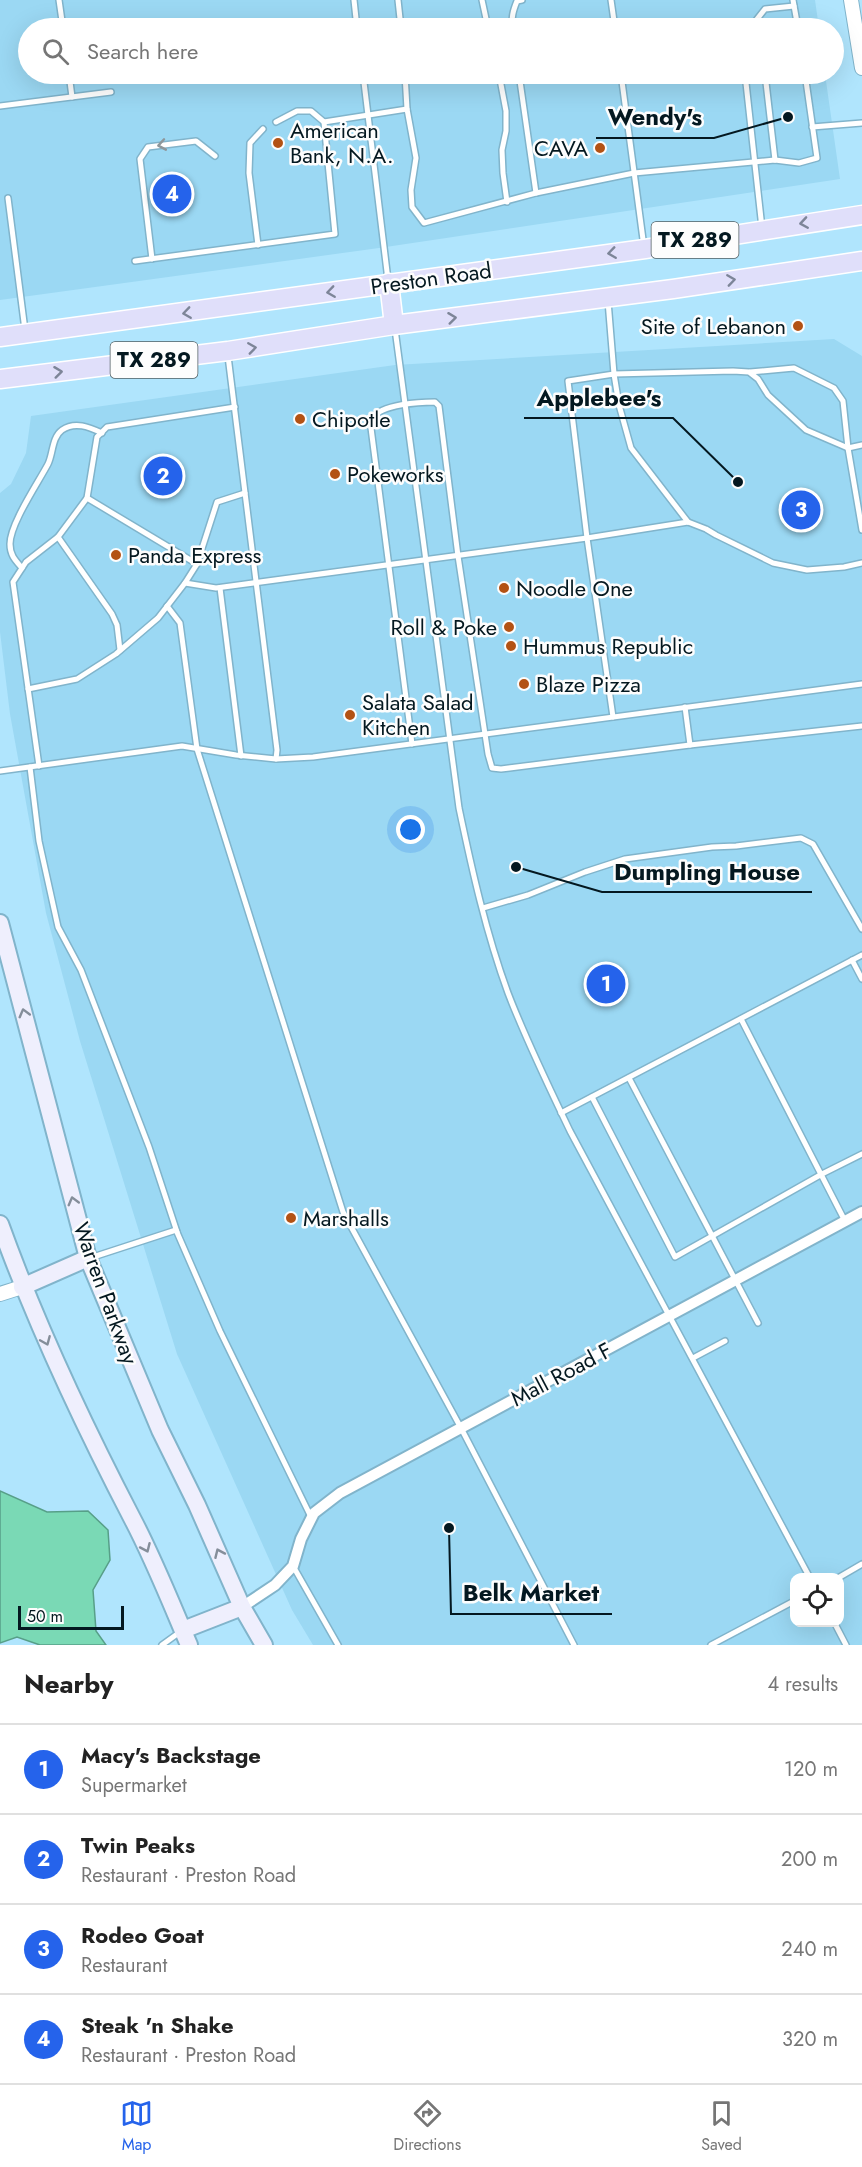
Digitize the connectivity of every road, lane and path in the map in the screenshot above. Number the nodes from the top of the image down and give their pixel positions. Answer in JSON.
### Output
{"nodes":[{"id":1,"x":59,"y":0,"type":"edge"},
{"id":2,"x":354,"y":0,"type":"edge"},
{"id":3,"x":398,"y":0,"type":"edge"},
{"id":4,"x":482,"y":0,"type":"edge"},
{"id":5,"x":522,"y":0,"type":"edge"},
{"id":6,"x":611,"y":0,"type":"edge"},
{"id":7,"x":852,"y":0,"type":"edge"},
{"id":8,"x":794,"y":3,"type":"edge"},
{"id":9,"x":62,"y":18,"type":"edge"},
{"id":10,"x":356,"y":18,"type":"edge"},
{"id":11,"x":400,"y":18,"type":"edge"},
{"id":12,"x":486,"y":18,"type":"edge"},
{"id":13,"x":512,"y":18,"type":"edge"},
{"id":14,"x":614,"y":18,"type":"edge"},
{"id":15,"x":758,"y":18,"type":"edge"},
{"id":16,"x":796,"y":18,"type":"edge"},
{"id":17,"x":862,"y":68,"type":"edge"},
{"id":18,"x":70,"y":84,"type":"edge"},
{"id":19,"x":364,"y":84,"type":"edge"},
{"id":20,"x":406,"y":84,"type":"edge"},
{"id":21,"x":501,"y":84,"type":"edge"},
{"id":22,"x":520,"y":84,"type":"edge"},
{"id":23,"x":622,"y":84,"type":"edge"},
{"id":24,"x":746,"y":84,"type":"edge"},
{"id":25,"x":766,"y":84,"type":"edge"},
{"id":26,"x":806,"y":84,"type":"edge"},
{"id":27,"x":111,"y":92,"type":"dead end"},
{"id":28,"x":72,"y":97,"type":"junction"},
{"id":29,"x":0,"y":106,"type":"edge"},
{"id":30,"x":407,"y":109,"type":"junction"},
{"id":31,"x":368,"y":114,"type":"junction"},
{"id":32,"x":276,"y":122,"type":"dead end"},
{"id":33,"x":324,"y":122,"type":"junction"},
{"id":34,"x":862,"y":123,"type":"edge"},
{"id":35,"x":812,"y":127,"type":"junction"},
{"id":36,"x":263,"y":129,"type":"dead end"},
{"id":37,"x":214,"y":156,"type":"dead end"},
{"id":38,"x":775,"y":160,"type":"junction"},
{"id":39,"x":755,"y":164,"type":"junction"},
{"id":40,"x":634,"y":173,"type":"junction"},
{"id":41,"x":536,"y":193,"type":"junction"},
{"id":42,"x":8,"y":198,"type":"dead end"},
{"id":43,"x":507,"y":202,"type":"junction"},
{"id":44,"x":862,"y":215,"type":"edge"},
{"id":45,"x":763,"y":230,"type":"junction"},
{"id":46,"x":258,"y":244,"type":"junction"},
{"id":47,"x":645,"y":249,"type":"junction"},
{"id":48,"x":152,"y":259,"type":"junction"},
{"id":49,"x":135,"y":261,"type":"dead end"},
{"id":50,"x":862,"y":261,"type":"edge"},
{"id":51,"x":389,"y":283,"type":"junction"},
{"id":52,"x":608,"y":297,"type":"junction"},
{"id":53,"x":394,"y":325,"type":"junction"},
{"id":54,"x":26,"y":334,"type":"junction"},
{"id":55,"x":0,"y":337,"type":"edge"},
{"id":56,"x":228,"y":351,"type":"junction"},
{"id":57,"x":749,"y":372,"type":"junction"},
{"id":58,"x":614,"y":374,"type":"junction"},
{"id":59,"x":0,"y":379,"type":"edge"},
{"id":60,"x":405,"y":404,"type":"junction"},
{"id":61,"x":235,"y":407,"type":"junction"},
{"id":62,"x":102,"y":432,"type":"junction"},
{"id":63,"x":862,"y":445,"type":"edge"},
{"id":64,"x":848,"y":448,"type":"junction"},
{"id":65,"x":245,"y":493,"type":"junction"},
{"id":66,"x":87,"y":498,"type":"junction"},
{"id":67,"x":688,"y":522,"type":"junction"},
{"id":68,"x":862,"y":530,"type":"edge"},
{"id":69,"x":58,"y":537,"type":"junction"},
{"id":70,"x":587,"y":538,"type":"junction"},
{"id":71,"x":458,"y":556,"type":"junction"},
{"id":72,"x":425,"y":561,"type":"junction"},
{"id":73,"x":862,"y":563,"type":"edge"},
{"id":74,"x":197,"y":564,"type":"junction"},
{"id":75,"x":389,"y":565,"type":"junction"},
{"id":76,"x":22,"y":568,"type":"junction"},
{"id":77,"x":256,"y":581,"type":"junction"},
{"id":78,"x":185,"y":583,"type":"junction"},
{"id":79,"x":220,"y":588,"type":"junction"},
{"id":80,"x":167,"y":606,"type":"junction"},
{"id":81,"x":120,"y":650,"type":"junction"},
{"id":82,"x":861,"y":684,"type":"edge"},
{"id":83,"x":28,"y":689,"type":"junction"},
{"id":84,"x":862,"y":691,"type":"edge"},
{"id":85,"x":686,"y":707,"type":"junction"},
{"id":86,"x":613,"y":717,"type":"junction"},
{"id":87,"x":862,"y":726,"type":"edge"},
{"id":88,"x":484,"y":734,"type":"junction"},
{"id":89,"x":450,"y":738,"type":"junction"},
{"id":90,"x":412,"y":744,"type":"junction"},
{"id":91,"x":690,"y":745,"type":"junction"},
{"id":92,"x":197,"y":749,"type":"junction"},
{"id":93,"x":241,"y":756,"type":"junction"},
{"id":94,"x":276,"y":759,"type":"junction"},
{"id":95,"x":39,"y":766,"type":"junction"},
{"id":96,"x":30,"y":767,"type":"junction"},
{"id":97,"x":0,"y":771,"type":"edge"},
{"id":98,"x":483,"y":908,"type":"junction"},
{"id":99,"x":0,"y":923,"type":"edge"},
{"id":100,"x":862,"y":929,"type":"edge"},
{"id":101,"x":862,"y":955,"type":"edge"},
{"id":102,"x":852,"y":960,"type":"junction"},
{"id":103,"x":862,"y":979,"type":"edge"},
{"id":104,"x":741,"y":1018,"type":"junction"},
{"id":105,"x":629,"y":1078,"type":"junction"},
{"id":106,"x":591,"y":1097,"type":"junction"},
{"id":107,"x":561,"y":1113,"type":"junction"},
{"id":108,"x":862,"y":1154,"type":"edge"},
{"id":109,"x":822,"y":1174,"type":"junction"},
{"id":110,"x":862,"y":1212,"type":"edge"},
{"id":111,"x":845,"y":1221,"type":"junction"},
{"id":112,"x":0,"y":1224,"type":"edge"},
{"id":113,"x":177,"y":1232,"type":"junction"},
{"id":114,"x":712,"y":1235,"type":"junction"},
{"id":115,"x":88,"y":1258,"type":"junction"},
{"id":116,"x":736,"y":1280,"type":"junction"},
{"id":117,"x":22,"y":1287,"type":"junction"},
{"id":118,"x":0,"y":1294,"type":"edge"},
{"id":119,"x":670,"y":1316,"type":"junction"},
{"id":120,"x":758,"y":1323,"type":"dead end"},
{"id":121,"x":725,"y":1341,"type":"dead end"},
{"id":122,"x":693,"y":1358,"type":"junction"},
{"id":123,"x":461,"y":1428,"type":"junction"},
{"id":124,"x":311,"y":1518,"type":"junction"},
{"id":125,"x":862,"y":1564,"type":"edge"},
{"id":126,"x":293,"y":1566,"type":"junction"},
{"id":127,"x":807,"y":1573,"type":"edge"},
{"id":128,"x":844,"y":1574,"type":"edge"},
{"id":129,"x":790,"y":1604,"type":"edge"},
{"id":130,"x":242,"y":1607,"type":"junction"},
{"id":131,"x":836,"y":1627,"type":"edge"},
{"id":132,"x":186,"y":1638,"type":"edge"},
{"id":133,"x":162,"y":1645,"type":"edge"},
{"id":134,"x":264,"y":1645,"type":"edge"},
{"id":135,"x":338,"y":1645,"type":"edge"},
{"id":136,"x":574,"y":1645,"type":"edge"},
{"id":137,"x":711,"y":1645,"type":"edge"},
{"id":138,"x":846,"y":1645,"type":"edge"}],
"edges":[{"from":1,"to":9,"type":"lane"},
{"from":2,"to":10,"type":"lane"},
{"from":3,"to":11,"type":"lane"},
{"from":4,"to":12,"type":"lane"},
{"from":5,"to":13,"type":"lane"},
{"from":6,"to":14,"type":"lane"},
{"from":7,"to":17,"type":"street"},
{"from":8,"to":15,"type":"lane"},
{"from":8,"to":16,"type":"lane"},
{"from":18,"to":28,"type":"lane"},
{"from":19,"to":31,"type":"lane"},
{"from":20,"to":30,"type":"lane"},
{"from":21,"to":43,"type":"lane"},
{"from":22,"to":41,"type":"lane"},
{"from":23,"to":40,"type":"lane"},
{"from":24,"to":39,"type":"lane"},
{"from":25,"to":38,"type":"lane"},
{"from":26,"to":35,"type":"lane"},
{"from":27,"to":28,"type":"lane"},
{"from":28,"to":29,"type":"lane"},
{"from":30,"to":31,"type":"lane"},
{"from":30,"to":43,"type":"lane"},
{"from":31,"to":33,"type":"lane"},
{"from":31,"to":51,"type":"lane"},
{"from":32,"to":33,"type":"lane"},
{"from":33,"to":46,"type":"lane"},
{"from":34,"to":35,"type":"lane"},
{"from":35,"to":38,"type":"lane"},
{"from":36,"to":46,"type":"lane"},
{"from":37,"to":48,"type":"lane","one_way":true},
{"from":38,"to":39,"type":"lane"},
{"from":39,"to":40,"type":"lane"},
{"from":39,"to":45,"type":"lane"},
{"from":40,"to":41,"type":"lane"},
{"from":40,"to":47,"type":"lane"},
{"from":41,"to":43,"type":"lane"},
{"from":42,"to":54,"type":"lane"},
{"from":44,"to":45,"type":"main road","name":"Preston Road","number":"TX 289","one_way":true},
{"from":45,"to":47,"type":"main road","name":"Preston Road","number":"TX 289"},
{"from":46,"to":48,"type":"lane"},
{"from":47,"to":51,"type":"main road","name":"Preston Road","number":"TX 289","one_way":true},
{"from":48,"to":49,"type":"lane"},
{"from":52,"to":50,"type":"main road","name":"Preston Road","number":"TX 289","one_way":true},
{"from":51,"to":53,"type":"main road"},
{"from":51,"to":54,"type":"main road","name":"Preston Road","number":"TX 289","one_way":true},
{"from":53,"to":52,"type":"main road","name":"Preston Road","number":"TX 289","one_way":true},
{"from":52,"to":58,"type":"lane"},
{"from":56,"to":53,"type":"main road","name":"Preston Road","number":"TX 289","one_way":true},
{"from":53,"to":60,"type":"lane"},
{"from":54,"to":55,"type":"main road","name":"Preston Road","number":"TX 289"},
{"from":59,"to":56,"type":"main road","name":"Preston Road","number":"TX 289","one_way":true},
{"from":56,"to":61,"type":"lane"},
{"from":57,"to":58,"type":"lane"},
{"from":57,"to":64,"type":"lane"},
{"from":57,"to":64,"type":"lane"},
{"from":58,"to":67,"type":"lane"},
{"from":58,"to":70,"type":"lane"},
{"from":60,"to":71,"type":"lane"},
{"from":60,"to":72,"type":"lane"},
{"from":60,"to":75,"type":"lane"},
{"from":61,"to":62,"type":"lane"},
{"from":61,"to":65,"type":"lane"},
{"from":62,"to":66,"type":"lane"},
{"from":62,"to":76,"type":"lane"},
{"from":63,"to":64,"type":"lane"},
{"from":64,"to":68,"type":"lane"},
{"from":65,"to":74,"type":"lane"},
{"from":65,"to":77,"type":"lane"},
{"from":66,"to":69,"type":"lane"},
{"from":66,"to":74,"type":"lane"},
{"from":67,"to":70,"type":"lane"},
{"from":67,"to":73,"type":"lane"},
{"from":69,"to":76,"type":"lane"},
{"from":69,"to":81,"type":"lane"},
{"from":70,"to":71,"type":"lane"},
{"from":70,"to":86,"type":"lane"},
{"from":71,"to":72,"type":"lane"},
{"from":71,"to":88,"type":"lane"},
{"from":72,"to":75,"type":"lane"},
{"from":72,"to":89,"type":"lane"},
{"from":74,"to":78,"type":"lane"},
{"from":75,"to":77,"type":"lane"},
{"from":75,"to":90,"type":"lane"},
{"from":76,"to":83,"type":"lane"},
{"from":77,"to":79,"type":"lane"},
{"from":77,"to":94,"type":"lane"},
{"from":78,"to":79,"type":"lane"},
{"from":78,"to":80,"type":"lane"},
{"from":79,"to":93,"type":"lane"},
{"from":80,"to":81,"type":"lane"},
{"from":80,"to":92,"type":"lane"},
{"from":81,"to":83,"type":"lane"},
{"from":82,"to":84,"type":"lane"},
{"from":82,"to":85,"type":"lane"},
{"from":83,"to":95,"type":"lane"},
{"from":85,"to":86,"type":"lane"},
{"from":85,"to":91,"type":"lane"},
{"from":86,"to":88,"type":"lane"},
{"from":87,"to":91,"type":"lane"},
{"from":88,"to":89,"type":"lane"},
{"from":88,"to":91,"type":"lane"},
{"from":89,"to":90,"type":"lane"},
{"from":89,"to":98,"type":"lane"},
{"from":90,"to":94,"type":"lane"},
{"from":92,"to":93,"type":"lane"},
{"from":92,"to":95,"type":"lane"},
{"from":92,"to":123,"type":"lane"},
{"from":93,"to":94,"type":"lane"},
{"from":95,"to":96,"type":"lane"},
{"from":96,"to":97,"type":"lane"},
{"from":96,"to":113,"type":"lane"},
{"from":98,"to":100,"type":"lane"},
{"from":98,"to":107,"type":"lane"},
{"from":115,"to":99,"type":"main road","name":"Warren Parkway","one_way":true},
{"from":101,"to":102,"type":"lane"},
{"from":102,"to":103,"type":"lane"},
{"from":102,"to":104,"type":"lane"},
{"from":104,"to":105,"type":"lane"},
{"from":104,"to":109,"type":"lane"},
{"from":105,"to":106,"type":"lane"},
{"from":105,"to":114,"type":"lane"},
{"from":106,"to":107,"type":"lane"},
{"from":106,"to":114,"type":"lane"},
{"from":107,"to":119,"type":"lane"},
{"from":108,"to":109,"type":"lane"},
{"from":109,"to":111,"type":"lane"},
{"from":109,"to":114,"type":"lane"},
{"from":110,"to":111,"type":"street","name":"Mall Road F"},
{"from":111,"to":116,"type":"street","name":"Mall Road F"},
{"from":112,"to":117,"type":"main road"},
{"from":113,"to":115,"type":"lane"},
{"from":113,"to":124,"type":"lane"},
{"from":114,"to":116,"type":"lane"},
{"from":115,"to":117,"type":"main road"},
{"from":130,"to":115,"type":"main road","name":"Warren Parkway","one_way":true},
{"from":116,"to":119,"type":"street","name":"Mall Road F"},
{"from":116,"to":120,"type":"lane"},
{"from":117,"to":118,"type":"street"},
{"from":117,"to":132,"type":"main road","one_way":true},
{"from":119,"to":122,"type":"lane"},
{"from":119,"to":123,"type":"street","name":"Mall Road F"},
{"from":121,"to":122,"type":"lane"},
{"from":122,"to":127,"type":"lane"},
{"from":123,"to":124,"type":"street","name":"Mall Road F"},
{"from":123,"to":136,"type":"lane"},
{"from":124,"to":126,"type":"street","name":"Mall Road F"},
{"from":125,"to":128,"type":"lane"},
{"from":126,"to":130,"type":"street"},
{"from":126,"to":135,"type":"lane"},
{"from":129,"to":137,"type":"lane"},
{"from":130,"to":132,"type":"main road"},
{"from":130,"to":134,"type":"main road","name":"Warren Parkway"},
{"from":131,"to":138,"type":"lane"},
{"from":132,"to":133,"type":"lane"}]}
